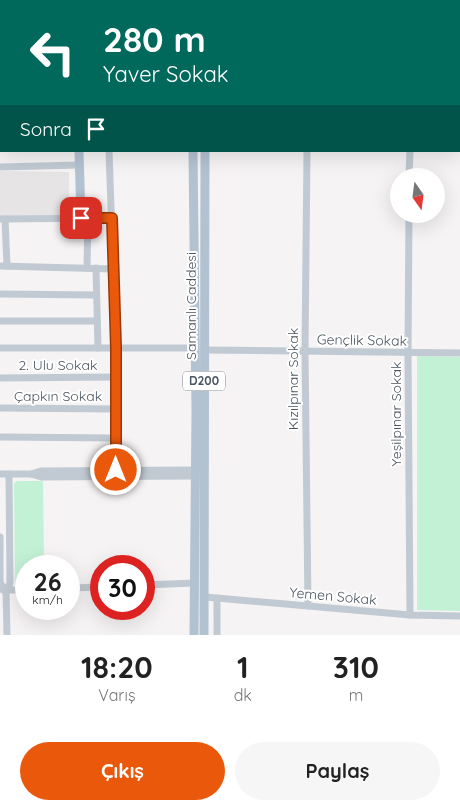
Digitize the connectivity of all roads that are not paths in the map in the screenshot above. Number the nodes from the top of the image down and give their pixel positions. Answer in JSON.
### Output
{"nodes":[{"id":1,"x":79,"y":152,"type":"edge"},
{"id":2,"x":109,"y":152,"type":"edge"},
{"id":3,"x":192,"y":152,"type":"edge"},
{"id":4,"x":205,"y":152,"type":"edge"},
{"id":5,"x":308,"y":152,"type":"edge"},
{"id":6,"x":410,"y":152,"type":"edge"},
{"id":7,"x":79,"y":165,"type":"junction"},
{"id":8,"x":0,"y":167,"type":"edge"},
{"id":9,"x":410,"y":168,"type":"edge"},
{"id":10,"x":84,"y":218,"type":"junction"},
{"id":11,"x":112,"y":218,"type":"junction"},
{"id":12,"x":2,"y":219,"type":"edge"},
{"id":13,"x":409,"y":223,"type":"edge"},
{"id":14,"x":4,"y":266,"type":"edge"},
{"id":15,"x":86,"y":268,"type":"junction"},
{"id":16,"x":96,"y":268,"type":"junction"},
{"id":17,"x":113,"y":269,"type":"junction"},
{"id":18,"x":0,"y":294,"type":"edge"},
{"id":19,"x":96,"y":296,"type":"junction"},
{"id":20,"x":0,"y":321,"type":"edge"},
{"id":21,"x":97,"y":322,"type":"junction"},
{"id":22,"x":0,"y":348,"type":"edge"},
{"id":23,"x":98,"y":348,"type":"junction"},
{"id":24,"x":116,"y":348,"type":"junction"},
{"id":25,"x":195,"y":348,"type":"junction"},
{"id":26,"x":204,"y":350,"type":"junction"},
{"id":27,"x":305,"y":352,"type":"junction"},
{"id":28,"x":408,"y":352,"type":"junction"},
{"id":29,"x":460,"y":353,"type":"edge"},
{"id":30,"x":116,"y":377,"type":"junction"},
{"id":31,"x":0,"y":378,"type":"edge"},
{"id":32,"x":0,"y":408,"type":"edge"},
{"id":33,"x":116,"y":408,"type":"junction"},
{"id":34,"x":0,"y":437,"type":"edge"},
{"id":35,"x":116,"y":438,"type":"junction"},
{"id":36,"x":116,"y":473,"type":"junction"},
{"id":37,"x":194,"y":473,"type":"junction"},
{"id":38,"x":0,"y":474,"type":"edge"},
{"id":39,"x":9,"y":474,"type":"junction"},
{"id":40,"x":0,"y":537,"type":"edge"},
{"id":41,"x":194,"y":583,"type":"junction"},
{"id":42,"x":155,"y":585,"type":"edge"},
{"id":43,"x":3,"y":590,"type":"edge"},
{"id":44,"x":205,"y":597,"type":"junction"},
{"id":45,"x":217,"y":598,"type":"junction"},
{"id":46,"x":308,"y":606,"type":"junction"},
{"id":47,"x":410,"y":615,"type":"junction"},
{"id":48,"x":460,"y":616,"type":"edge"},
{"id":49,"x":7,"y":635,"type":"edge"},
{"id":50,"x":193,"y":635,"type":"edge"},
{"id":51,"x":205,"y":635,"type":"edge"},
{"id":52,"x":217,"y":635,"type":"edge"}],
"edges":[{"from":1,"to":7,"type":"main road"},
{"from":2,"to":11,"type":"street"},
{"from":3,"to":25,"type":"main road","name":"Samanlı Caddesi","number":"D200"},
{"from":4,"to":26,"type":"main road","name":"Samanlı Caddesi","number":"D200"},
{"from":5,"to":27,"type":"street","name":"Kızılpınar Sokak"},
{"from":6,"to":9,"type":"street"},
{"from":7,"to":8,"type":"street"},
{"from":7,"to":10,"type":"main road"},
{"from":10,"to":11,"type":"street"},
{"from":10,"to":12,"type":"street"},
{"from":10,"to":15,"type":"street"},
{"from":11,"to":17,"type":"street"},
{"from":12,"to":14,"type":"street"},
{"from":13,"to":28,"type":"street","name":"Yeşilpınar Sokak"},
{"from":14,"to":15,"type":"street"},
{"from":15,"to":16,"type":"street"},
{"from":16,"to":17,"type":"street"},
{"from":16,"to":19,"type":"street"},
{"from":17,"to":24,"type":"street"},
{"from":18,"to":19,"type":"street"},
{"from":19,"to":21,"type":"street"},
{"from":20,"to":21,"type":"street"},
{"from":21,"to":23,"type":"street"},
{"from":22,"to":23,"type":"street"},
{"from":23,"to":24,"type":"street"},
{"from":24,"to":25,"type":"street"},
{"from":24,"to":30,"type":"street"},
{"from":25,"to":37,"type":"main road","name":"Samanlı Caddesi","number":"D200"},
{"from":26,"to":27,"type":"street","name":"Gençlik Sokak"},
{"from":26,"to":44,"type":"main road","name":"Samanlı Caddesi","number":"D200"},
{"from":27,"to":28,"type":"street","name":"Gençlik Sokak"},
{"from":27,"to":46,"type":"street","name":"Kızılpınar Sokak"},
{"from":28,"to":29,"type":"street","name":"Gençlik Sokak"},
{"from":28,"to":47,"type":"street","name":"Yeşilpınar Sokak"},
{"from":30,"to":31,"type":"street","name":"2. Ulu Sokak"},
{"from":30,"to":33,"type":"street"},
{"from":32,"to":33,"type":"street","name":"Çapkın Sokak"},
{"from":33,"to":35,"type":"street"},
{"from":34,"to":35,"type":"street"},
{"from":35,"to":36,"type":"street"},
{"from":36,"to":37,"type":"street"},
{"from":36,"to":39,"type":"street"},
{"from":37,"to":41,"type":"main road","name":"Samanlı Caddesi","number":"D200"},
{"from":38,"to":39,"type":"street"},
{"from":39,"to":43,"type":"street"},
{"from":40,"to":43,"type":"street"},
{"from":41,"to":42,"type":"street"},
{"from":41,"to":50,"type":"main road","name":"Samanlı Caddesi","number":"D200"},
{"from":43,"to":49,"type":"street"},
{"from":44,"to":45,"type":"street","name":"Yemen Sokak"},
{"from":44,"to":51,"type":"main road","name":"Samanlı Caddesi","number":"D200"},
{"from":45,"to":46,"type":"street","name":"Yemen Sokak"},
{"from":45,"to":52,"type":"street"},
{"from":46,"to":47,"type":"street","name":"Yemen Sokak"},
{"from":47,"to":48,"type":"street","name":"Yemen Sokak"}]}
